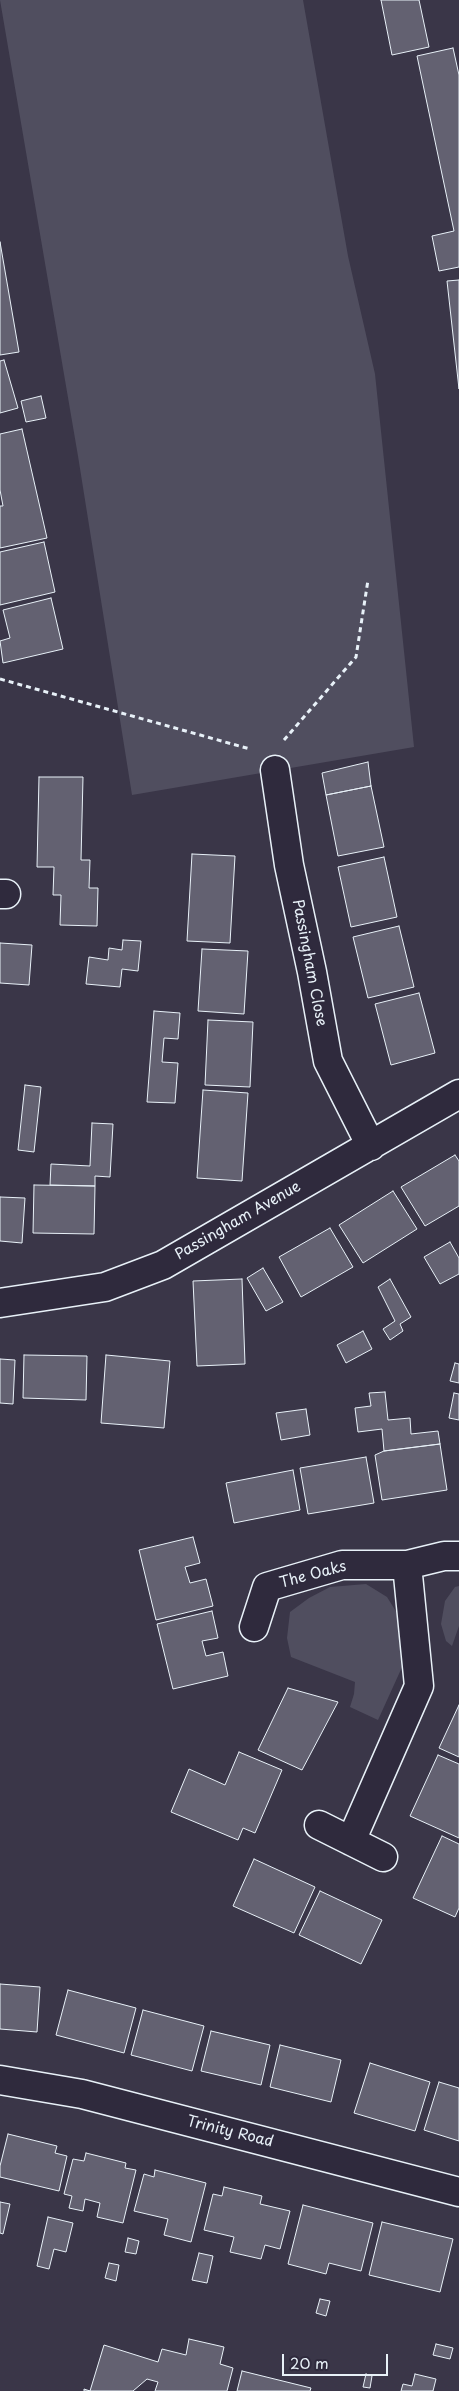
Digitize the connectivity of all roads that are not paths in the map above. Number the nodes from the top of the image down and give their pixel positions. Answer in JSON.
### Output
{"nodes":[{"id":1,"x":275,"y":770,"type":"road end"},
{"id":2,"x":459,"y":1094,"type":"edge"},
{"id":3,"x":371,"y":1146,"type":"junction"},
{"id":4,"x":0,"y":1303,"type":"edge"},
{"id":5,"x":459,"y":1556,"type":"edge"},
{"id":6,"x":407,"y":1565,"type":"junction"},
{"id":7,"x":254,"y":1627,"type":"dead end"},
{"id":8,"x":319,"y":1825,"type":"dead end"},
{"id":9,"x":351,"y":1841,"type":"junction"},
{"id":10,"x":383,"y":1857,"type":"dead end"},
{"id":11,"x":0,"y":2080,"type":"edge"},
{"id":12,"x":459,"y":2192,"type":"edge"}],
"edges":[{"from":1,"to":3,"type":"street","name":"Passingham Close"},
{"from":2,"to":3,"type":"street","name":"Passingham Avenue"},
{"from":3,"to":4,"type":"street","name":"Passingham Avenue"},
{"from":5,"to":6,"type":"street","name":"The Oaks"},
{"from":6,"to":7,"type":"street","name":"The Oaks"},
{"from":6,"to":9,"type":"street"},
{"from":8,"to":9,"type":"street"},
{"from":9,"to":10,"type":"street"},
{"from":11,"to":12,"type":"street","name":"Trinity Road"}]}
